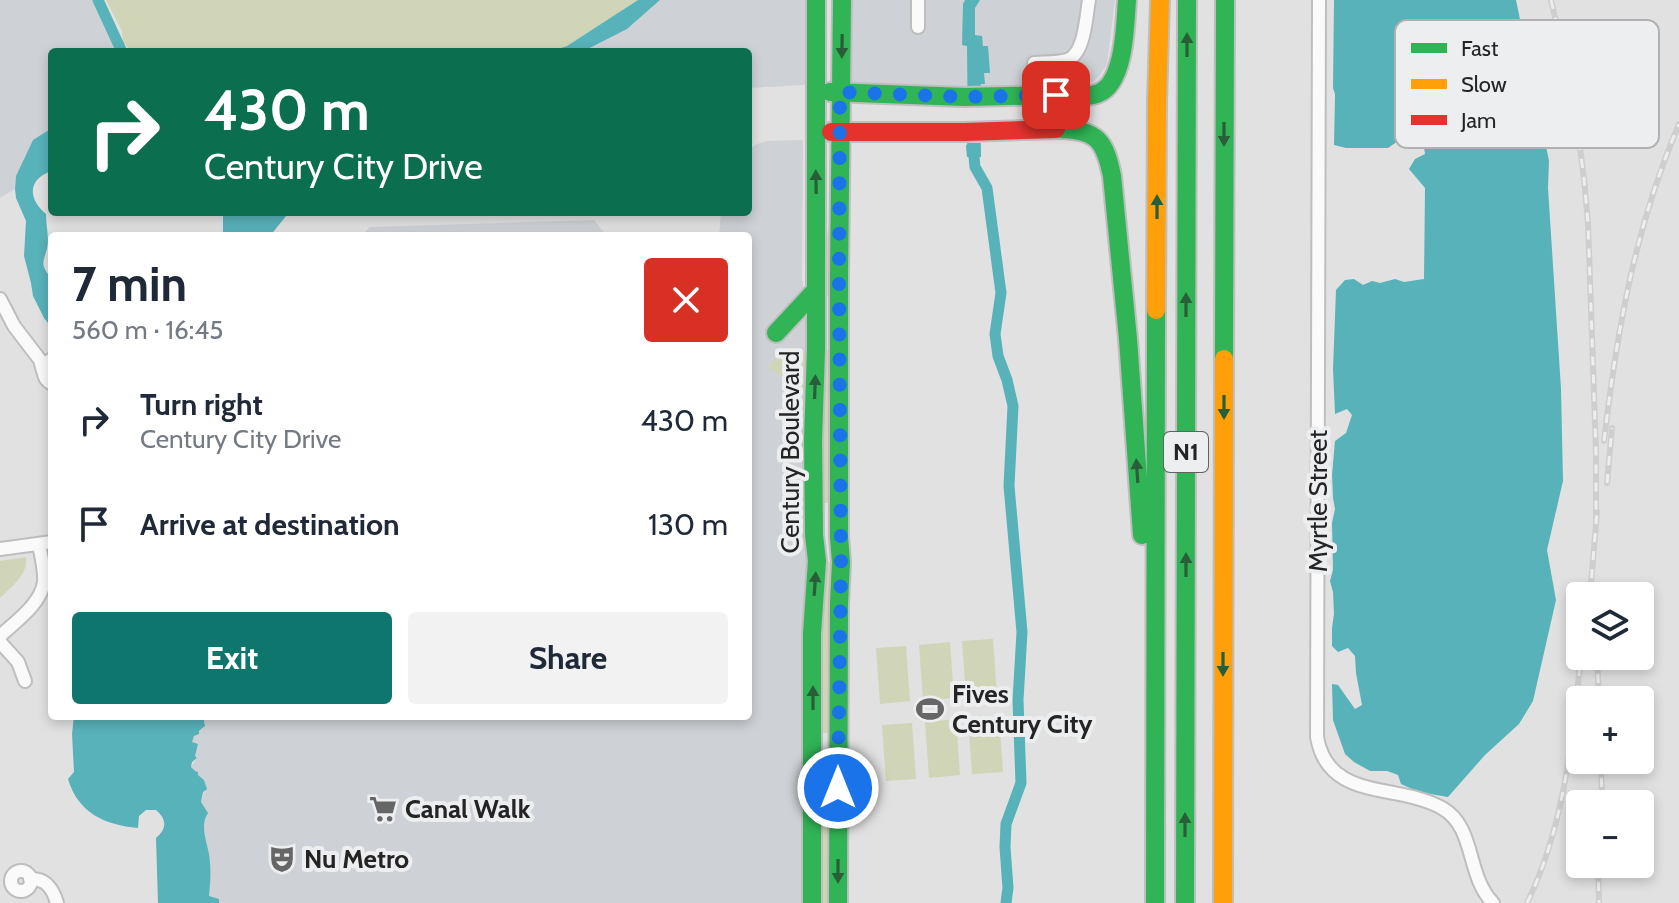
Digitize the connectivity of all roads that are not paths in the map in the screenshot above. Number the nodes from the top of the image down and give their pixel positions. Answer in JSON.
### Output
{"nodes":[{"id":1,"x":816,"y":0,"type":"edge"},
{"id":2,"x":842,"y":0,"type":"edge"},
{"id":3,"x":918,"y":0,"type":"edge"},
{"id":4,"x":1089,"y":0,"type":"edge"},
{"id":5,"x":1127,"y":0,"type":"edge"},
{"id":6,"x":1160,"y":0,"type":"edge"},
{"id":7,"x":1187,"y":0,"type":"edge"},
{"id":8,"x":1225,"y":0,"type":"edge"},
{"id":9,"x":1319,"y":0,"type":"edge"},
{"id":10,"x":918,"y":27,"type":"dead end"},
{"id":11,"x":1034,"y":63,"type":"dead end"},
{"id":12,"x":815,"y":91,"type":"junction"},
{"id":13,"x":840,"y":92,"type":"junction"},
{"id":14,"x":816,"y":132,"type":"junction"},
{"id":15,"x":840,"y":132,"type":"junction"},
{"id":16,"x":816,"y":290,"type":"junction"},
{"id":17,"x":0,"y":299,"type":"edge"},
{"id":18,"x":776,"y":333,"type":"dead end"},
{"id":19,"x":31,"y":347,"type":"junction"},
{"id":20,"x":48,"y":356,"type":"edge"},
{"id":21,"x":48,"y":361,"type":"edge"},
{"id":22,"x":43,"y":371,"type":"junction"},
{"id":23,"x":48,"y":381,"type":"edge"},
{"id":24,"x":41,"y":543,"type":"edge"},
{"id":25,"x":0,"y":549,"type":"edge"},
{"id":26,"x":0,"y":639,"type":"edge"},
{"id":27,"x":25,"y":681,"type":"dead end"},
{"id":28,"x":1155,"y":773,"type":"junction"},
{"id":29,"x":0,"y":893,"type":"edge"},
{"id":30,"x":20,"y":894,"type":"edge"},
{"id":31,"x":57,"y":903,"type":"edge"},
{"id":32,"x":812,"y":903,"type":"edge"},
{"id":33,"x":838,"y":903,"type":"edge"},
{"id":34,"x":1155,"y":903,"type":"edge"},
{"id":35,"x":1185,"y":903,"type":"edge"},
{"id":36,"x":1225,"y":903,"type":"edge"},
{"id":37,"x":1493,"y":903,"type":"edge"}],
"edges":[{"from":1,"to":12,"type":"main road","name":"Century Boulevard"},
{"from":2,"to":13,"type":"main road","name":"Century Boulevard","one_way":true},
{"from":3,"to":10,"type":"street"},
{"from":4,"to":11,"type":"street"},
{"from":5,"to":13,"type":"main road"},
{"from":28,"to":6,"type":"main road","one_way":true},
{"from":35,"to":7,"type":"main road","number":"N1","one_way":true},
{"from":8,"to":36,"type":"main road","number":"N1","one_way":true},
{"from":9,"to":37,"type":"street","name":"Myrtle Street"},
{"from":12,"to":13,"type":"main road"},
{"from":12,"to":14,"type":"main road","name":"Century Boulevard"},
{"from":13,"to":15,"type":"main road","name":"Century Boulevard"},
{"from":14,"to":15,"type":"main road"},
{"from":16,"to":14,"type":"main road","name":"Century Boulevard","one_way":true},
{"from":28,"to":15,"type":"main road","one_way":true},
{"from":15,"to":33,"type":"main road","name":"Century Boulevard","one_way":true},
{"from":16,"to":18,"type":"main road"},
{"from":32,"to":16,"type":"main road","name":"Century Boulevard","one_way":true},
{"from":17,"to":19,"type":"street"},
{"from":19,"to":20,"type":"street"},
{"from":19,"to":22,"type":"street"},
{"from":21,"to":22,"type":"street"},
{"from":22,"to":23,"type":"street"},
{"from":24,"to":25,"type":"street"},
{"from":24,"to":26,"type":"street"},
{"from":26,"to":27,"type":"street"},
{"from":28,"to":34,"type":"main road"},
{"from":29,"to":30,"type":"street"},
{"from":30,"to":31,"type":"street"}]}
